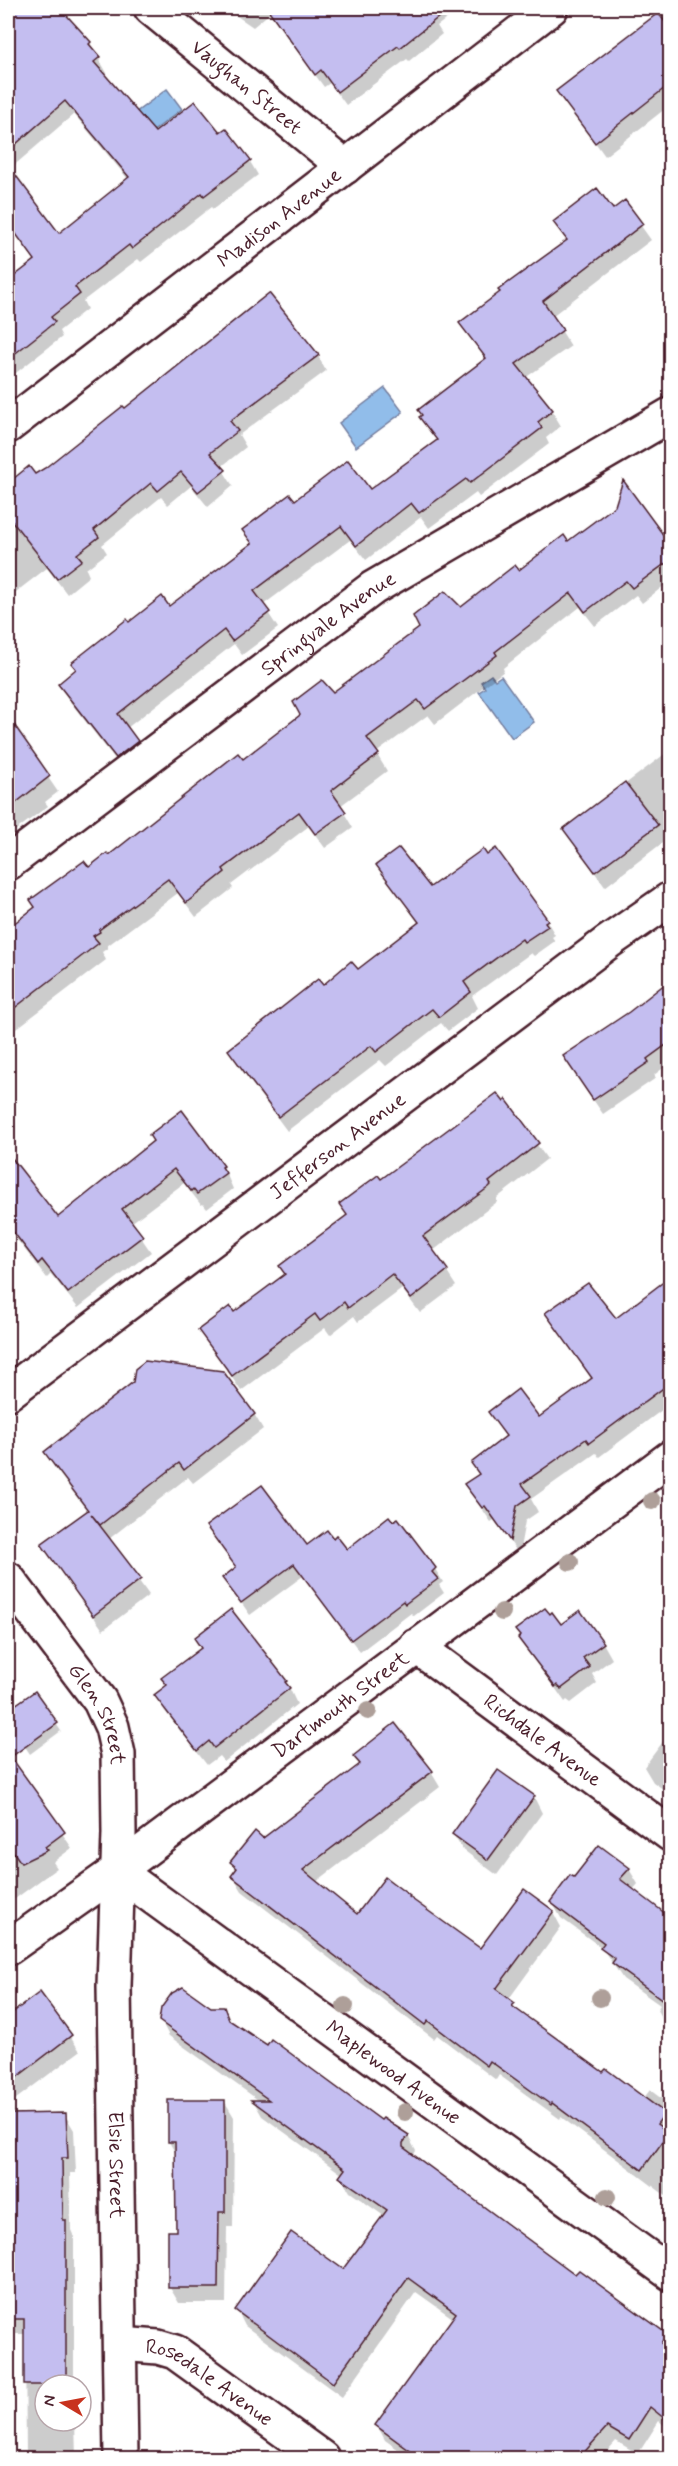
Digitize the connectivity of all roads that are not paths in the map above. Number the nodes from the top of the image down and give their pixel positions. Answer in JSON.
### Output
{"nodes":[{"id":1,"x":151,"y":8,"type":"edge"},
{"id":2,"x":551,"y":8,"type":"edge"},
{"id":3,"x":345,"y":167,"type":"junction"},
{"id":4,"x":670,"y":415,"type":"edge"},
{"id":5,"x":8,"y":426,"type":"edge"},
{"id":6,"x":8,"y":863,"type":"edge"},
{"id":7,"x":670,"y":898,"type":"edge"},
{"id":8,"x":8,"y":1393,"type":"edge"},
{"id":9,"x":670,"y":1458,"type":"edge"},
{"id":10,"x":8,"y":1579,"type":"edge"},
{"id":11,"x":416,"y":1646,"type":"junction"},
{"id":12,"x":670,"y":1834,"type":"edge"},
{"id":13,"x":117,"y":1870,"type":"junction"},
{"id":14,"x":8,"y":1947,"type":"edge"},
{"id":15,"x":670,"y":2273,"type":"edge"},
{"id":16,"x":120,"y":2344,"type":"junction"},
{"id":17,"x":121,"y":2458,"type":"edge"},
{"id":18,"x":322,"y":2458,"type":"edge"}],
"edges":[{"from":1,"to":3,"type":"street","name":"Vaughan Street"},
{"from":2,"to":3,"type":"street","name":"Madison Avenue"},
{"from":3,"to":5,"type":"street","name":"Madison Avenue"},
{"from":4,"to":6,"type":"street","name":"Springvale Avenue"},
{"from":7,"to":8,"type":"street","name":"Jefferson Avenue"},
{"from":9,"to":11,"type":"street","name":"Dartmouth Street"},
{"from":10,"to":13,"type":"street","name":"Glen Street"},
{"from":11,"to":12,"type":"street","name":"Richdale Avenue"},
{"from":11,"to":13,"type":"street","name":"Dartmouth Street"},
{"from":13,"to":14,"type":"street","name":"Dartmouth Street"},
{"from":13,"to":15,"type":"street","name":"Maplewood Avenue"},
{"from":13,"to":16,"type":"street","name":"Elsie Street"},
{"from":16,"to":17,"type":"street","name":"Elsie Street"},
{"from":16,"to":18,"type":"street","name":"Rosedale Avenue"}]}
